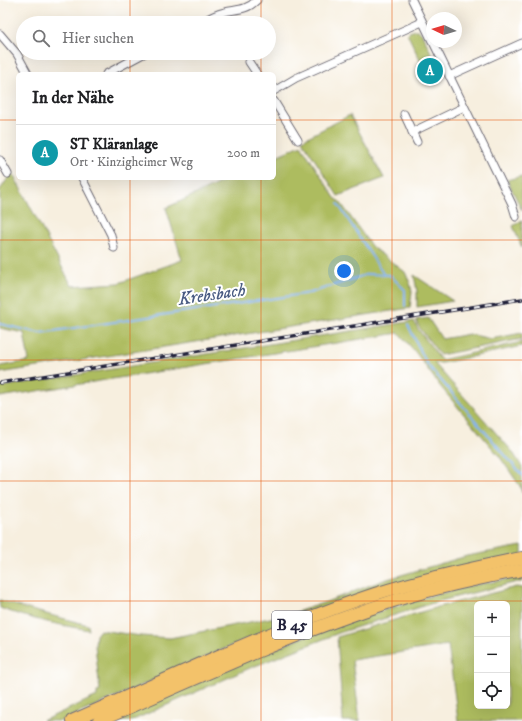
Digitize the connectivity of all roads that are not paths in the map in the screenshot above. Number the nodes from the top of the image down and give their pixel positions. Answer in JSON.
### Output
{"nodes":[{"id":1,"x":257,"y":0,"type":"edge"},
{"id":2,"x":412,"y":0,"type":"edge"},
{"id":3,"x":213,"y":16,"type":"edge"},
{"id":4,"x":422,"y":22,"type":"junction"},
{"id":5,"x":426,"y":30,"type":"edge"},
{"id":6,"x":0,"y":34,"type":"edge"},
{"id":7,"x":522,"y":43,"type":"edge"},
{"id":8,"x":435,"y":48,"type":"edge"},
{"id":9,"x":16,"y":53,"type":"edge"},
{"id":10,"x":20,"y":60,"type":"edge"},
{"id":11,"x":132,"y":60,"type":"edge"},
{"id":12,"x":249,"y":62,"type":"dead end"},
{"id":13,"x":27,"y":72,"type":"edge"},
{"id":14,"x":110,"y":72,"type":"edge"},
{"id":15,"x":256,"y":72,"type":"edge"},
{"id":16,"x":449,"y":76,"type":"junction"},
{"id":17,"x":276,"y":90,"type":"edge"},
{"id":18,"x":276,"y":104,"type":"edge"},
{"id":19,"x":464,"y":107,"type":"junction"},
{"id":20,"x":404,"y":114,"type":"dead end"},
{"id":21,"x":412,"y":132,"type":"junction"},
{"id":22,"x":298,"y":140,"type":"dead end"},
{"id":23,"x":417,"y":142,"type":"dead end"},
{"id":24,"x":0,"y":160,"type":"edge"},
{"id":25,"x":8,"y":174,"type":"dead end"},
{"id":26,"x":83,"y":180,"type":"edge"},
{"id":27,"x":516,"y":217,"type":"dead end"},
{"id":28,"x":114,"y":248,"type":"dead end"},
{"id":29,"x":522,"y":558,"type":"edge"},
{"id":30,"x":522,"y":570,"type":"edge"},
{"id":31,"x":72,"y":721,"type":"edge"},
{"id":32,"x":99,"y":721,"type":"edge"}],
"edges":[{"from":1,"to":3,"type":"street"},
{"from":2,"to":4,"type":"street"},
{"from":4,"to":5,"type":"street"},
{"from":4,"to":17,"type":"street"},
{"from":6,"to":9,"type":"street"},
{"from":7,"to":16,"type":"street"},
{"from":8,"to":16,"type":"street"},
{"from":10,"to":13,"type":"street"},
{"from":11,"to":14,"type":"street"},
{"from":12,"to":15,"type":"street"},
{"from":16,"to":19,"type":"street"},
{"from":18,"to":22,"type":"street"},
{"from":19,"to":21,"type":"street"},
{"from":19,"to":27,"type":"street"},
{"from":20,"to":21,"type":"street"},
{"from":21,"to":23,"type":"street"},
{"from":24,"to":25,"type":"street"},
{"from":26,"to":28,"type":"street"},
{"from":29,"to":31,"type":"highway","number":"B 45"},
{"from":30,"to":32,"type":"highway","number":"B 45"}]}
